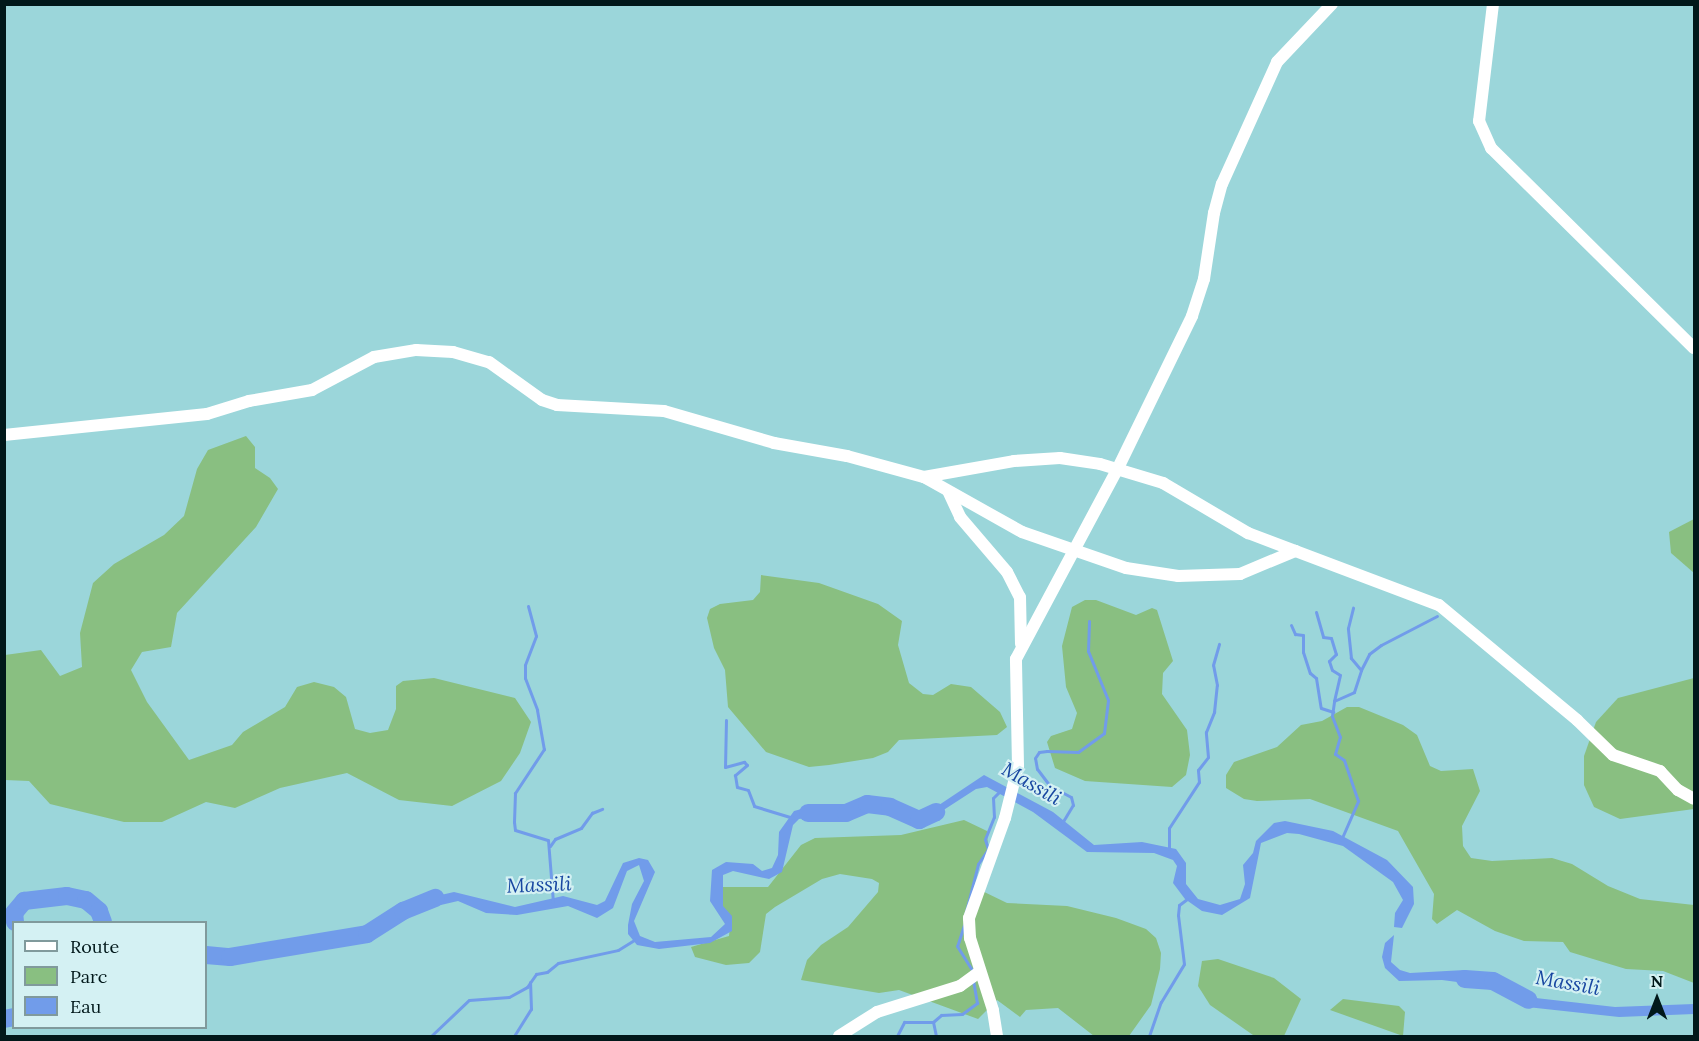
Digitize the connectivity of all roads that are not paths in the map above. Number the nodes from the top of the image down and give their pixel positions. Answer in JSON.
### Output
{"nodes":[{"id":1,"x":1332,"y":4,"type":"edge"},
{"id":2,"x":1493,"y":4,"type":"edge"},
{"id":3,"x":1695,"y":348,"type":"edge"},
{"id":4,"x":4,"y":435,"type":"edge"},
{"id":5,"x":1118,"y":468,"type":"junction"},
{"id":6,"x":924,"y":477,"type":"junction"},
{"id":7,"x":949,"y":493,"type":"junction"},
{"id":8,"x":1295,"y":551,"type":"junction"},
{"id":9,"x":1074,"y":552,"type":"junction"},
{"id":10,"x":1021,"y":648,"type":"junction"},
{"id":11,"x":1695,"y":799,"type":"edge"},
{"id":12,"x":979,"y":972,"type":"junction"},
{"id":13,"x":839,"y":1036,"type":"edge"},
{"id":14,"x":997,"y":1036,"type":"edge"}],
"edges":[{"from":1,"to":5,"type":"street"},
{"from":2,"to":3,"type":"street"},
{"from":4,"to":6,"type":"street"},
{"from":5,"to":6,"type":"street"},
{"from":5,"to":8,"type":"street"},
{"from":5,"to":9,"type":"street"},
{"from":6,"to":7,"type":"street"},
{"from":7,"to":9,"type":"street"},
{"from":7,"to":10,"type":"street"},
{"from":8,"to":9,"type":"street"},
{"from":8,"to":11,"type":"street"},
{"from":9,"to":10,"type":"street"},
{"from":10,"to":12,"type":"street"},
{"from":12,"to":13,"type":"street"},
{"from":12,"to":14,"type":"street"}]}
